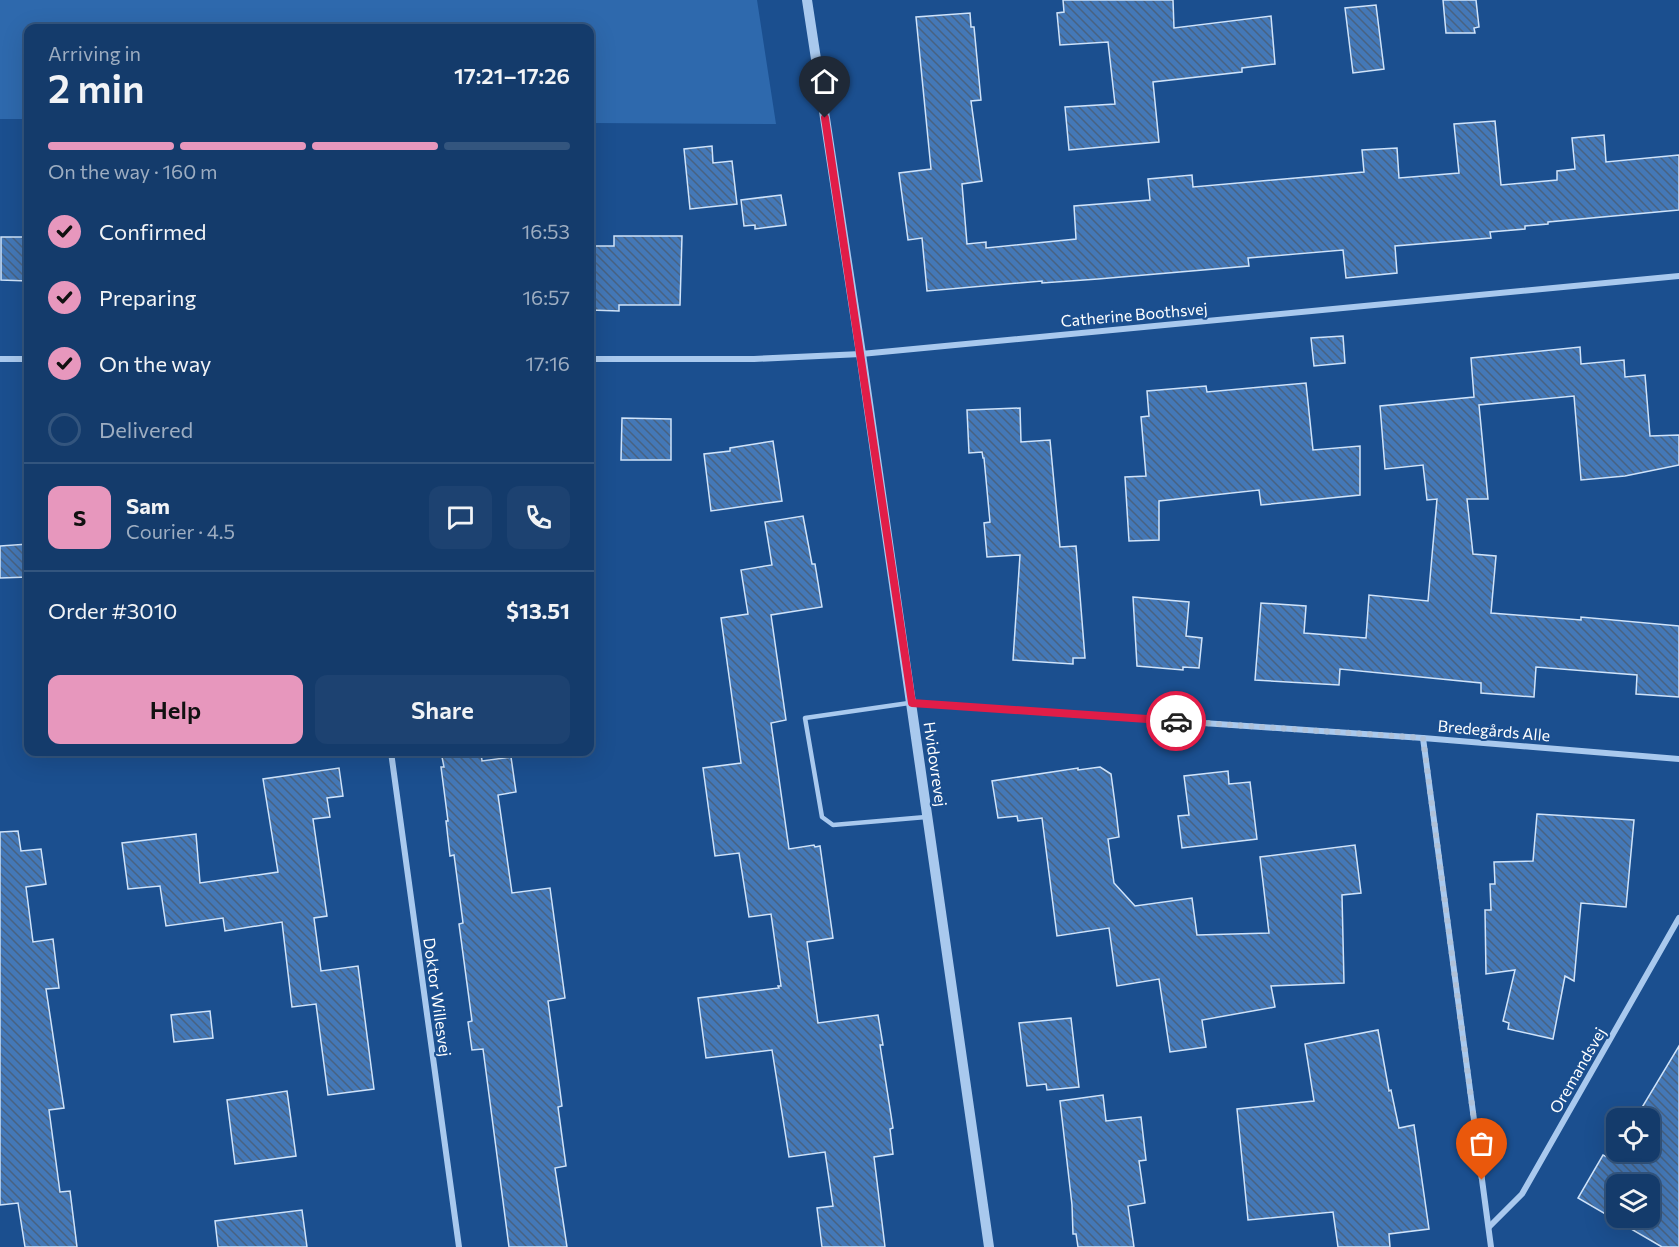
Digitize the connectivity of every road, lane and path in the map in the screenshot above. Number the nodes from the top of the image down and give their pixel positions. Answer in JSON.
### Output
{"nodes":[{"id":1,"x":807,"y":0,"type":"edge"},
{"id":2,"x":1679,"y":276,"type":"edge"},
{"id":3,"x":861,"y":354,"type":"junction"},
{"id":4,"x":0,"y":359,"type":"edge"},
{"id":5,"x":24,"y":359,"type":"edge"},
{"id":6,"x":594,"y":359,"type":"edge"},
{"id":7,"x":912,"y":703,"type":"junction"},
{"id":8,"x":1423,"y":738,"type":"junction"},
{"id":9,"x":392,"y":756,"type":"edge"},
{"id":10,"x":1679,"y":759,"type":"edge"},
{"id":11,"x":928,"y":817,"type":"junction"},
{"id":12,"x":1679,"y":918,"type":"edge"},
{"id":13,"x":1489,"y":1227,"type":"junction"},
{"id":14,"x":459,"y":1247,"type":"edge"},
{"id":15,"x":989,"y":1247,"type":"edge"},
{"id":16,"x":1491,"y":1247,"type":"edge"}],
"edges":[{"from":1,"to":3,"type":"street","name":"Hvidovrevej"},
{"from":2,"to":3,"type":"street","name":"Catherine Boothsvej"},
{"from":3,"to":6,"type":"street","name":"Catherine Boothsvej"},
{"from":3,"to":7,"type":"street","name":"Hvidovrevej"},
{"from":4,"to":5,"type":"street"},
{"from":7,"to":8,"type":"street","name":"Bredegårds Alle"},
{"from":7,"to":11,"type":"street","name":"Hvidovrevej"},
{"from":7,"to":11,"type":"lane"},
{"from":8,"to":10,"type":"street","name":"Bredegårds Alle"},
{"from":8,"to":13,"type":"street"},
{"from":9,"to":14,"type":"street","name":"Doktor Willesvej"},
{"from":11,"to":15,"type":"street","name":"Hvidovrevej"},
{"from":12,"to":13,"type":"street","name":"Oremandsvej"},
{"from":13,"to":16,"type":"street"}]}
